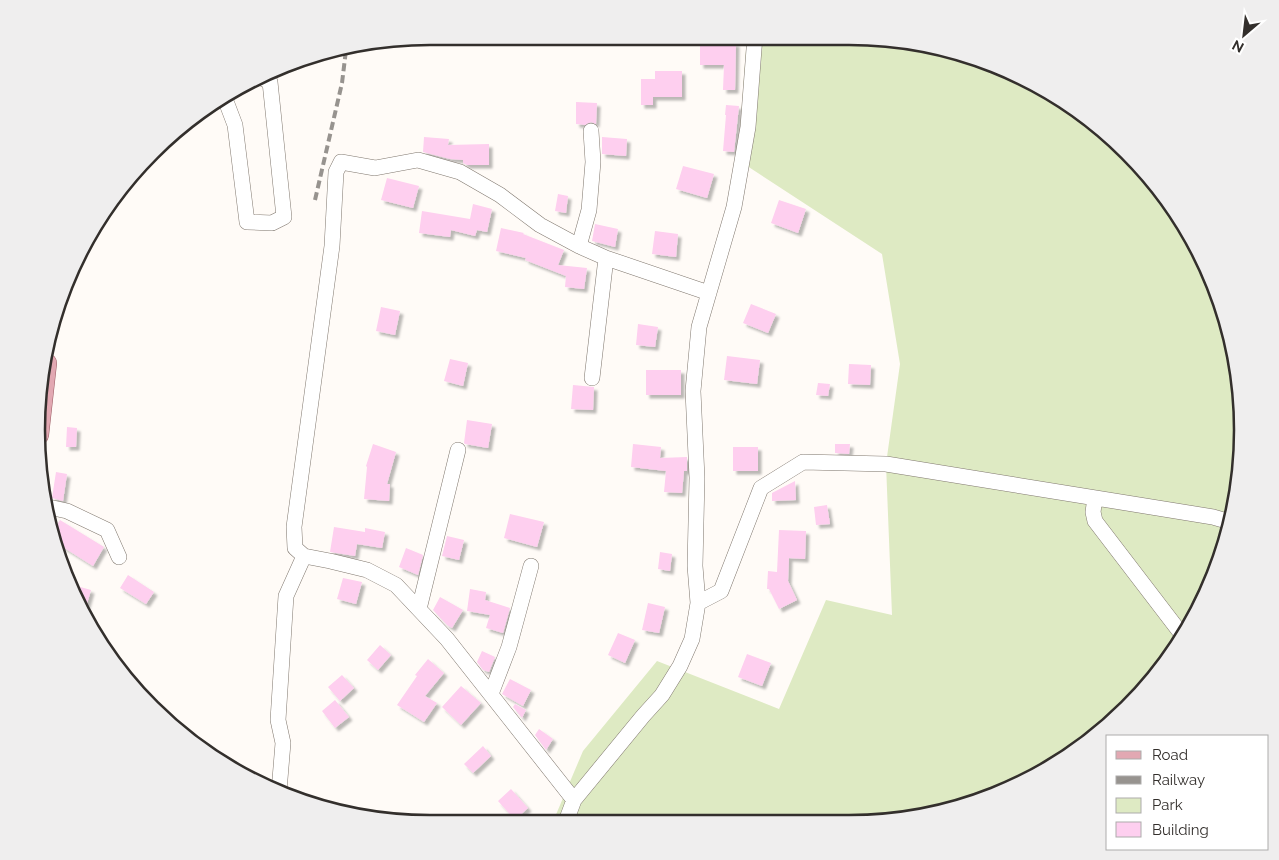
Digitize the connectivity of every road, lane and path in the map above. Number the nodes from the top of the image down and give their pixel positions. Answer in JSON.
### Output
{"nodes":[{"id":1,"x":754,"y":45,"type":"edge"},
{"id":2,"x":268,"y":81,"type":"edge"},
{"id":3,"x":227,"y":103,"type":"edge"},
{"id":4,"x":591,"y":131,"type":"dead end"},
{"id":5,"x":579,"y":246,"type":"junction"},
{"id":6,"x":606,"y":258,"type":"junction"},
{"id":7,"x":709,"y":292,"type":"junction"},
{"id":8,"x":592,"y":378,"type":"dead end"},
{"id":9,"x":458,"y":450,"type":"dead end"},
{"id":10,"x":1095,"y":498,"type":"junction"},
{"id":11,"x":53,"y":508,"type":"edge"},
{"id":12,"x":1223,"y":520,"type":"edge"},
{"id":13,"x":304,"y":556,"type":"junction"},
{"id":14,"x":119,"y":557,"type":"dead end"},
{"id":15,"x":531,"y":566,"type":"dead end"},
{"id":16,"x":698,"y":603,"type":"junction"},
{"id":17,"x":419,"y":609,"type":"junction"},
{"id":18,"x":1178,"y":629,"type":"edge"},
{"id":19,"x":491,"y":694,"type":"junction"},
{"id":20,"x":280,"y":784,"type":"edge"},
{"id":21,"x":574,"y":800,"type":"junction"},
{"id":22,"x":568,"y":815,"type":"edge"}],
"edges":[{"from":1,"to":7,"type":"street"},
{"from":2,"to":3,"type":"street"},
{"from":4,"to":5,"type":"street"},
{"from":5,"to":6,"type":"street"},
{"from":5,"to":13,"type":"street"},
{"from":6,"to":7,"type":"street"},
{"from":6,"to":8,"type":"street"},
{"from":7,"to":16,"type":"street"},
{"from":9,"to":17,"type":"street"},
{"from":10,"to":12,"type":"street"},
{"from":10,"to":16,"type":"street"},
{"from":10,"to":18,"type":"street"},
{"from":11,"to":14,"type":"street"},
{"from":13,"to":17,"type":"street"},
{"from":13,"to":20,"type":"street"},
{"from":15,"to":19,"type":"street"},
{"from":16,"to":21,"type":"street"},
{"from":17,"to":19,"type":"street"},
{"from":19,"to":21,"type":"street"},
{"from":21,"to":22,"type":"street"}]}
